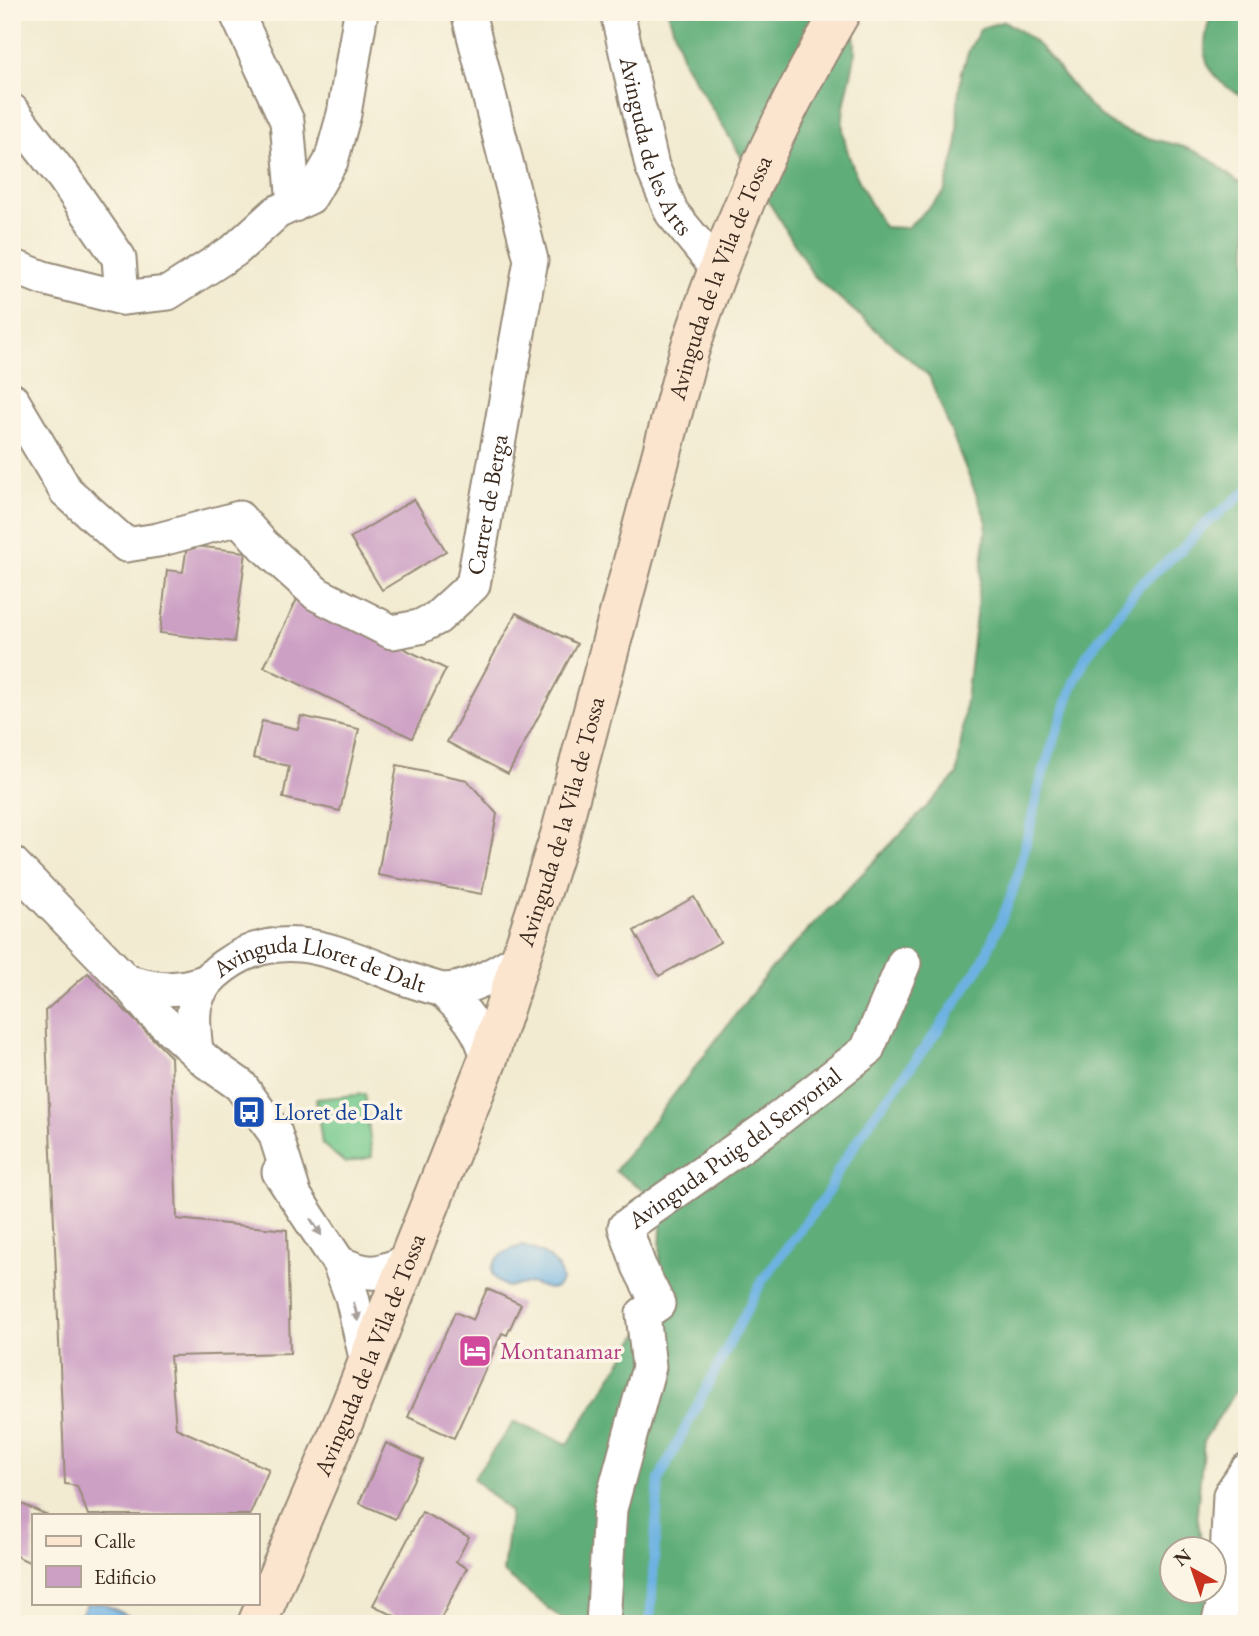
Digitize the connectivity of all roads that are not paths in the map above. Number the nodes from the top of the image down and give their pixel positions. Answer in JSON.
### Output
{"nodes":[{"id":1,"x":236,"y":12,"type":"edge"},
{"id":2,"x":361,"y":12,"type":"edge"},
{"id":3,"x":468,"y":12,"type":"edge"},
{"id":4,"x":617,"y":12,"type":"edge"},
{"id":5,"x":841,"y":12,"type":"edge"},
{"id":6,"x":12,"y":111,"type":"edge"},
{"id":7,"x":294,"y":205,"type":"junction"},
{"id":8,"x":12,"y":266,"type":"edge"},
{"id":9,"x":717,"y":268,"type":"junction"},
{"id":10,"x":122,"y":298,"type":"junction"},
{"id":11,"x":12,"y":400,"type":"edge"},
{"id":12,"x":12,"y":863,"type":"edge"},
{"id":13,"x":522,"y":957,"type":"junction"},
{"id":14,"x":904,"y":963,"type":"dead end"},
{"id":15,"x":126,"y":981,"type":"junction"},
{"id":16,"x":204,"y":982,"type":"junction"},
{"id":17,"x":442,"y":990,"type":"junction"},
{"id":18,"x":202,"y":1056,"type":"junction"},
{"id":19,"x":488,"y":1059,"type":"junction"},
{"id":20,"x":409,"y":1261,"type":"junction"},
{"id":21,"x":339,"y":1263,"type":"junction"},
{"id":22,"x":368,"y":1362,"type":"junction"},
{"id":23,"x":1247,"y":1470,"type":"edge"},
{"id":24,"x":257,"y":1624,"type":"edge"},
{"id":25,"x":603,"y":1624,"type":"edge"},
{"id":26,"x":1218,"y":1624,"type":"edge"}],
"edges":[{"from":1,"to":7,"type":"street"},
{"from":2,"to":7,"type":"street"},
{"from":3,"to":11,"type":"street","name":"Carrer de Berga"},
{"from":4,"to":9,"type":"street","name":"Avinguda de les Arts"},
{"from":5,"to":9,"type":"main road","name":"Avinguda de la Vila de Tossa"},
{"from":6,"to":10,"type":"street"},
{"from":7,"to":10,"type":"street"},
{"from":8,"to":10,"type":"street"},
{"from":9,"to":13,"type":"main road","name":"Avinguda de la Vila de Tossa"},
{"from":12,"to":15,"type":"street","name":"Avinguda Lloret de Dalt"},
{"from":13,"to":17,"type":"street","name":"Avinguda Lloret de Dalt"},
{"from":13,"to":19,"type":"main road","name":"Avinguda de la Vila de Tossa"},
{"from":14,"to":25,"type":"street","name":"Avinguda Puig del Senyorial"},
{"from":15,"to":16,"type":"street","name":"Avinguda Lloret de Dalt"},
{"from":15,"to":18,"type":"street","name":"Avinguda Lloret de Dalt"},
{"from":16,"to":17,"type":"street","name":"Avinguda Lloret de Dalt"},
{"from":16,"to":18,"type":"street","name":"Avinguda Lloret de Dalt"},
{"from":17,"to":19,"type":"street","name":"Avinguda Lloret de Dalt"},
{"from":18,"to":21,"type":"street","name":"Avinguda Lloret de Dalt","one_way":true},
{"from":19,"to":20,"type":"main road","name":"Avinguda de la Vila de Tossa"},
{"from":20,"to":21,"type":"street"},
{"from":20,"to":22,"type":"main road","name":"Avinguda de la Vila de Tossa"},
{"from":21,"to":22,"type":"street","name":"Avinguda Lloret de Dalt","one_way":true},
{"from":22,"to":24,"type":"main road","name":"Avinguda de la Vila de Tossa"},
{"from":23,"to":26,"type":"street"}]}
